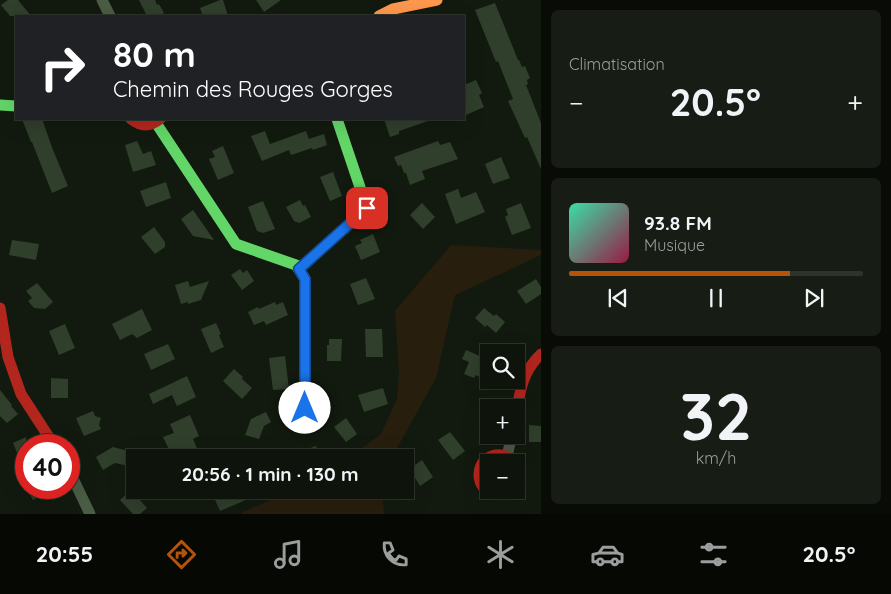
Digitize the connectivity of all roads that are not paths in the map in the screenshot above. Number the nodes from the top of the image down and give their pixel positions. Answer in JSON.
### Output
{"nodes":[{"id":1,"x":102,"y":0,"type":"edge"},
{"id":2,"x":437,"y":0,"type":"edge"},
{"id":3,"x":110,"y":15,"type":"edge"},
{"id":4,"x":381,"y":15,"type":"edge"},
{"id":5,"x":0,"y":105,"type":"edge"},
{"id":6,"x":15,"y":106,"type":"edge"},
{"id":7,"x":132,"y":120,"type":"edge"},
{"id":8,"x":336,"y":120,"type":"edge"},
{"id":9,"x":158,"y":121,"type":"edge"},
{"id":10,"x":299,"y":269,"type":"junction"},
{"id":11,"x":0,"y":308,"type":"edge"},
{"id":12,"x":541,"y":354,"type":"edge"},
{"id":13,"x":518,"y":399,"type":"edge"},
{"id":14,"x":304,"y":426,"type":"dead end"},
{"id":15,"x":47,"y":434,"type":"edge"},
{"id":16,"x":480,"y":467,"type":"edge"},
{"id":17,"x":480,"y":482,"type":"edge"},
{"id":18,"x":80,"y":493,"type":"edge"},
{"id":19,"x":90,"y":514,"type":"edge"}],
"edges":[{"from":1,"to":3,"type":"street"},
{"from":2,"to":4,"type":"street"},
{"from":5,"to":6,"type":"street"},
{"from":7,"to":9,"type":"street"},
{"from":8,"to":10,"type":"street"},
{"from":9,"to":10,"type":"street"},
{"from":10,"to":14,"type":"street"},
{"from":11,"to":15,"type":"street"},
{"from":12,"to":13,"type":"street"},
{"from":16,"to":17,"type":"street"},
{"from":18,"to":19,"type":"street"}]}
